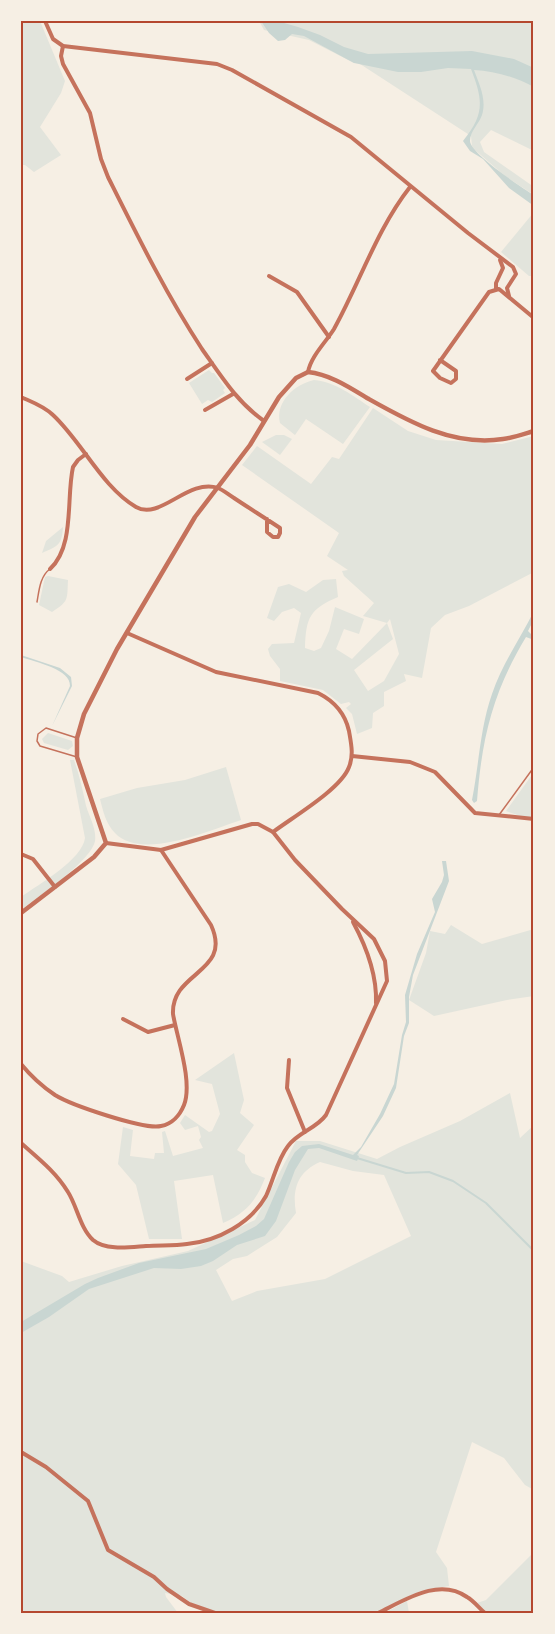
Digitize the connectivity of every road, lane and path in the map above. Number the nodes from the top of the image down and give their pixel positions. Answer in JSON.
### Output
{"nodes":[{"id":1,"x":45,"y":21,"type":"edge"},
{"id":2,"x":63,"y":46,"type":"junction"},
{"id":3,"x":410,"y":187,"type":"junction"},
{"id":4,"x":498,"y":256,"type":"junction"},
{"id":5,"x":513,"y":267,"type":"junction"},
{"id":6,"x":503,"y":268,"type":"junction"},
{"id":7,"x":269,"y":276,"type":"dead end"},
{"id":8,"x":496,"y":289,"type":"junction"},
{"id":9,"x":509,"y":296,"type":"junction"},
{"id":10,"x":534,"y":318,"type":"edge"},
{"id":11,"x":329,"y":337,"type":"junction"},
{"id":12,"x":440,"y":360,"type":"junction"},
{"id":13,"x":212,"y":363,"type":"junction"},
{"id":14,"x":308,"y":372,"type":"junction"},
{"id":15,"x":187,"y":379,"type":"dead end"},
{"id":16,"x":233,"y":394,"type":"junction"},
{"id":17,"x":21,"y":397,"type":"edge"},
{"id":18,"x":205,"y":410,"type":"dead end"},
{"id":19,"x":264,"y":421,"type":"junction"},
{"id":20,"x":534,"y":431,"type":"edge"},
{"id":21,"x":86,"y":454,"type":"junction"},
{"id":22,"x":217,"y":488,"type":"junction"},
{"id":23,"x":267,"y":519,"type":"junction"},
{"id":24,"x":50,"y":569,"type":"joint"},
{"id":25,"x":37,"y":602,"type":"dead end"},
{"id":26,"x":127,"y":633,"type":"junction"},
{"id":27,"x":77,"y":738,"type":"junction"},
{"id":28,"x":352,"y":756,"type":"junction"},
{"id":29,"x":77,"y":758,"type":"junction"},
{"id":30,"x":534,"y":767,"type":"edge"},
{"id":31,"x":498,"y":816,"type":"junction"},
{"id":32,"x":534,"y":819,"type":"edge"},
{"id":33,"x":273,"y":832,"type":"junction"},
{"id":34,"x":106,"y":843,"type":"junction"},
{"id":35,"x":161,"y":850,"type":"junction"},
{"id":36,"x":21,"y":854,"type":"edge"},
{"id":37,"x":55,"y":888,"type":"junction"},
{"id":38,"x":21,"y":913,"type":"edge"},
{"id":39,"x":351,"y":918,"type":"junction"},
{"id":40,"x":376,"y":1007,"type":"junction"},
{"id":41,"x":123,"y":1019,"type":"dead end"},
{"id":42,"x":175,"y":1025,"type":"junction"},
{"id":43,"x":290,"y":1060,"type":"dead end"},
{"id":44,"x":21,"y":1064,"type":"edge"},
{"id":45,"x":305,"y":1132,"type":"junction"},
{"id":46,"x":21,"y":1143,"type":"edge"},
{"id":47,"x":21,"y":1452,"type":"edge"},
{"id":48,"x":215,"y":1613,"type":"edge"},
{"id":49,"x":378,"y":1613,"type":"edge"},
{"id":50,"x":485,"y":1613,"type":"edge"}],
"edges":[{"from":1,"to":2,"type":"street"},
{"from":2,"to":3,"type":"street"},
{"from":2,"to":13,"type":"street"},
{"from":3,"to":4,"type":"street"},
{"from":3,"to":11,"type":"street"},
{"from":4,"to":5,"type":"street"},
{"from":4,"to":6,"type":"street"},
{"from":5,"to":6,"type":"street"},
{"from":5,"to":9,"type":"street"},
{"from":6,"to":8,"type":"street"},
{"from":7,"to":11,"type":"street"},
{"from":8,"to":9,"type":"street"},
{"from":8,"to":12,"type":"street"},
{"from":9,"to":10,"type":"street"},
{"from":11,"to":14,"type":"street"},
{"from":12,"to":12,"type":"street"},
{"from":13,"to":15,"type":"street"},
{"from":13,"to":16,"type":"street"},
{"from":14,"to":19,"type":"street"},
{"from":14,"to":20,"type":"street"},
{"from":16,"to":18,"type":"street"},
{"from":16,"to":19,"type":"street"},
{"from":17,"to":21,"type":"street"},
{"from":19,"to":22,"type":"street"},
{"from":21,"to":22,"type":"street"},
{"from":21,"to":24,"type":"street"},
{"from":22,"to":23,"type":"street"},
{"from":22,"to":26,"type":"street"},
{"from":23,"to":23,"type":"street"},
{"from":24,"to":25,"type":"lane"},
{"from":26,"to":27,"type":"street"},
{"from":26,"to":28,"type":"street"},
{"from":27,"to":29,"type":"street"},
{"from":27,"to":29,"type":"lane"},
{"from":28,"to":31,"type":"street"},
{"from":28,"to":33,"type":"street"},
{"from":29,"to":34,"type":"street"},
{"from":30,"to":31,"type":"lane"},
{"from":31,"to":32,"type":"street"},
{"from":33,"to":35,"type":"street"},
{"from":33,"to":39,"type":"street"},
{"from":34,"to":35,"type":"street"},
{"from":34,"to":37,"type":"street"},
{"from":35,"to":42,"type":"street"},
{"from":36,"to":37,"type":"street"},
{"from":37,"to":38,"type":"street"},
{"from":39,"to":40,"type":"street"},
{"from":39,"to":40,"type":"street"},
{"from":40,"to":45,"type":"street"},
{"from":41,"to":42,"type":"street"},
{"from":42,"to":44,"type":"street"},
{"from":43,"to":45,"type":"street"},
{"from":45,"to":46,"type":"street"},
{"from":47,"to":48,"type":"street"},
{"from":49,"to":50,"type":"street"}]}
